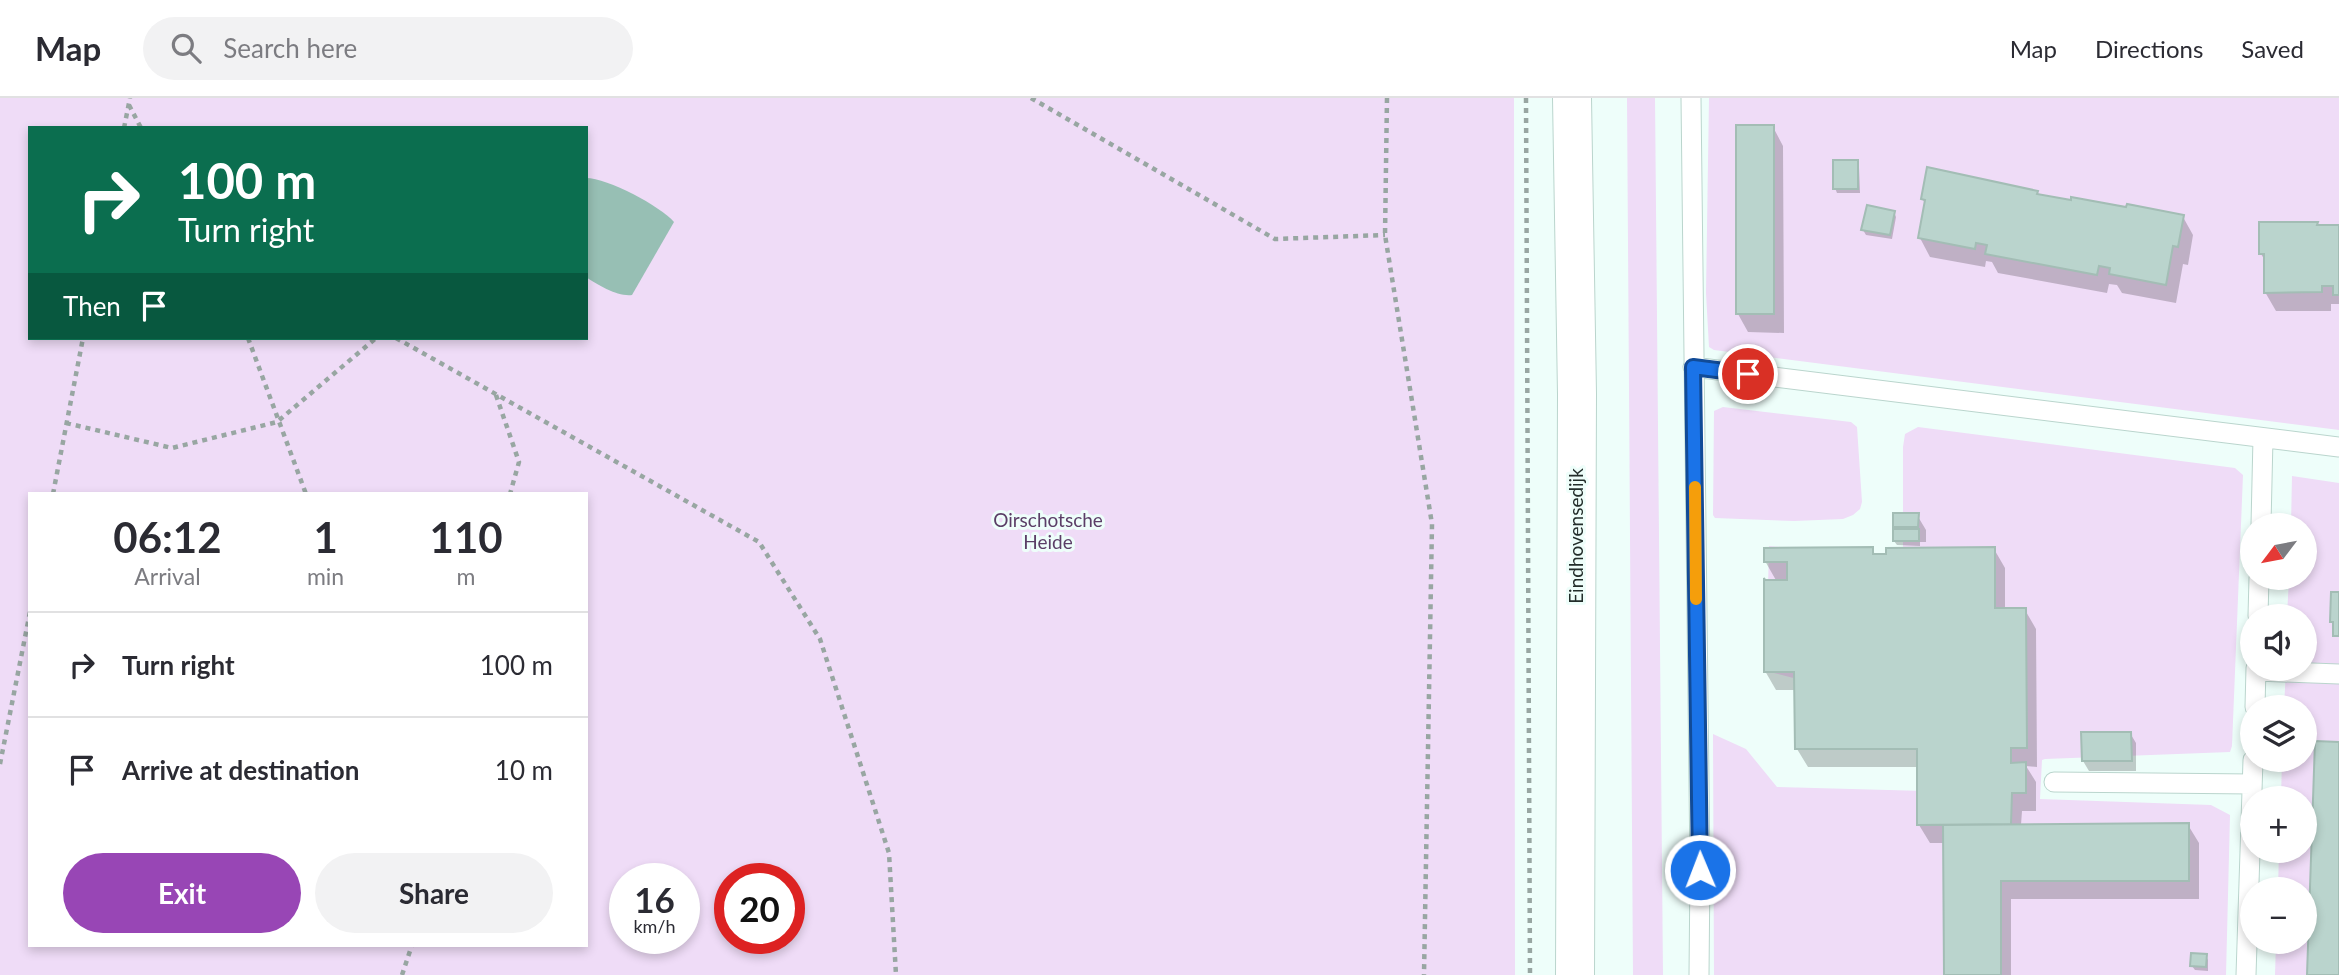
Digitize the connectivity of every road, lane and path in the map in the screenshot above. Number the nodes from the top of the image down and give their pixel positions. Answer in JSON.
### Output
{"nodes":[{"id":1,"x":1031,"y":98,"type":"edge"},
{"id":2,"x":1387,"y":98,"type":"edge"},
{"id":3,"x":1526,"y":98,"type":"edge"},
{"id":4,"x":1572,"y":98,"type":"edge"},
{"id":5,"x":1691,"y":98,"type":"edge"},
{"id":6,"x":129,"y":101,"type":"edge"},
{"id":7,"x":124,"y":126,"type":"edge"},
{"id":8,"x":140,"y":126,"type":"edge"},
{"id":9,"x":1385,"y":235,"type":"junction"},
{"id":10,"x":83,"y":340,"type":"edge"},
{"id":11,"x":248,"y":340,"type":"edge"},
{"id":12,"x":374,"y":340,"type":"edge"},
{"id":13,"x":400,"y":340,"type":"edge"},
{"id":14,"x":1693,"y":367,"type":"junction"},
{"id":15,"x":496,"y":394,"type":"junction"},
{"id":16,"x":277,"y":422,"type":"junction"},
{"id":17,"x":66,"y":423,"type":"junction"},
{"id":18,"x":2263,"y":438,"type":"junction"},
{"id":19,"x":2339,"y":447,"type":"edge"},
{"id":20,"x":53,"y":492,"type":"edge"},
{"id":21,"x":305,"y":492,"type":"edge"},
{"id":22,"x":510,"y":492,"type":"edge"},
{"id":23,"x":2261,"y":513,"type":"edge"},
{"id":24,"x":28,"y":622,"type":"edge"},
{"id":25,"x":2317,"y":673,"type":"edge"},
{"id":26,"x":2339,"y":674,"type":"edge"},
{"id":27,"x":0,"y":764,"type":"edge"},
{"id":28,"x":2252,"y":772,"type":"edge"},
{"id":29,"x":2054,"y":782,"type":"dead end"},
{"id":30,"x":2252,"y":784,"type":"junction"},
{"id":31,"x":411,"y":947,"type":"edge"},
{"id":32,"x":402,"y":975,"type":"edge"},
{"id":33,"x":896,"y":975,"type":"edge"},
{"id":34,"x":1424,"y":975,"type":"edge"},
{"id":35,"x":1531,"y":975,"type":"edge"},
{"id":36,"x":1575,"y":975,"type":"edge"},
{"id":37,"x":1699,"y":975,"type":"edge"},
{"id":38,"x":2246,"y":975,"type":"edge"}],
"edges":[{"from":1,"to":9,"type":"path"},
{"from":2,"to":9,"type":"path"},
{"from":3,"to":35,"type":"path"},
{"from":4,"to":36,"type":"street","name":"Eindhovensedijk"},
{"from":5,"to":14,"type":"lane"},
{"from":6,"to":7,"type":"path"},
{"from":6,"to":8,"type":"path"},
{"from":9,"to":34,"type":"path"},
{"from":10,"to":17,"type":"path"},
{"from":11,"to":16,"type":"path"},
{"from":12,"to":16,"type":"path"},
{"from":13,"to":15,"type":"path"},
{"from":14,"to":18,"type":"lane"},
{"from":14,"to":37,"type":"lane"},
{"from":15,"to":22,"type":"path"},
{"from":15,"to":33,"type":"path"},
{"from":16,"to":17,"type":"path"},
{"from":16,"to":21,"type":"path"},
{"from":17,"to":20,"type":"path"},
{"from":18,"to":19,"type":"lane"},
{"from":18,"to":23,"type":"lane"},
{"from":24,"to":27,"type":"path"},
{"from":25,"to":26,"type":"lane"},
{"from":28,"to":30,"type":"lane"},
{"from":29,"to":30,"type":"lane"},
{"from":30,"to":38,"type":"lane"},
{"from":31,"to":32,"type":"path"}]}
